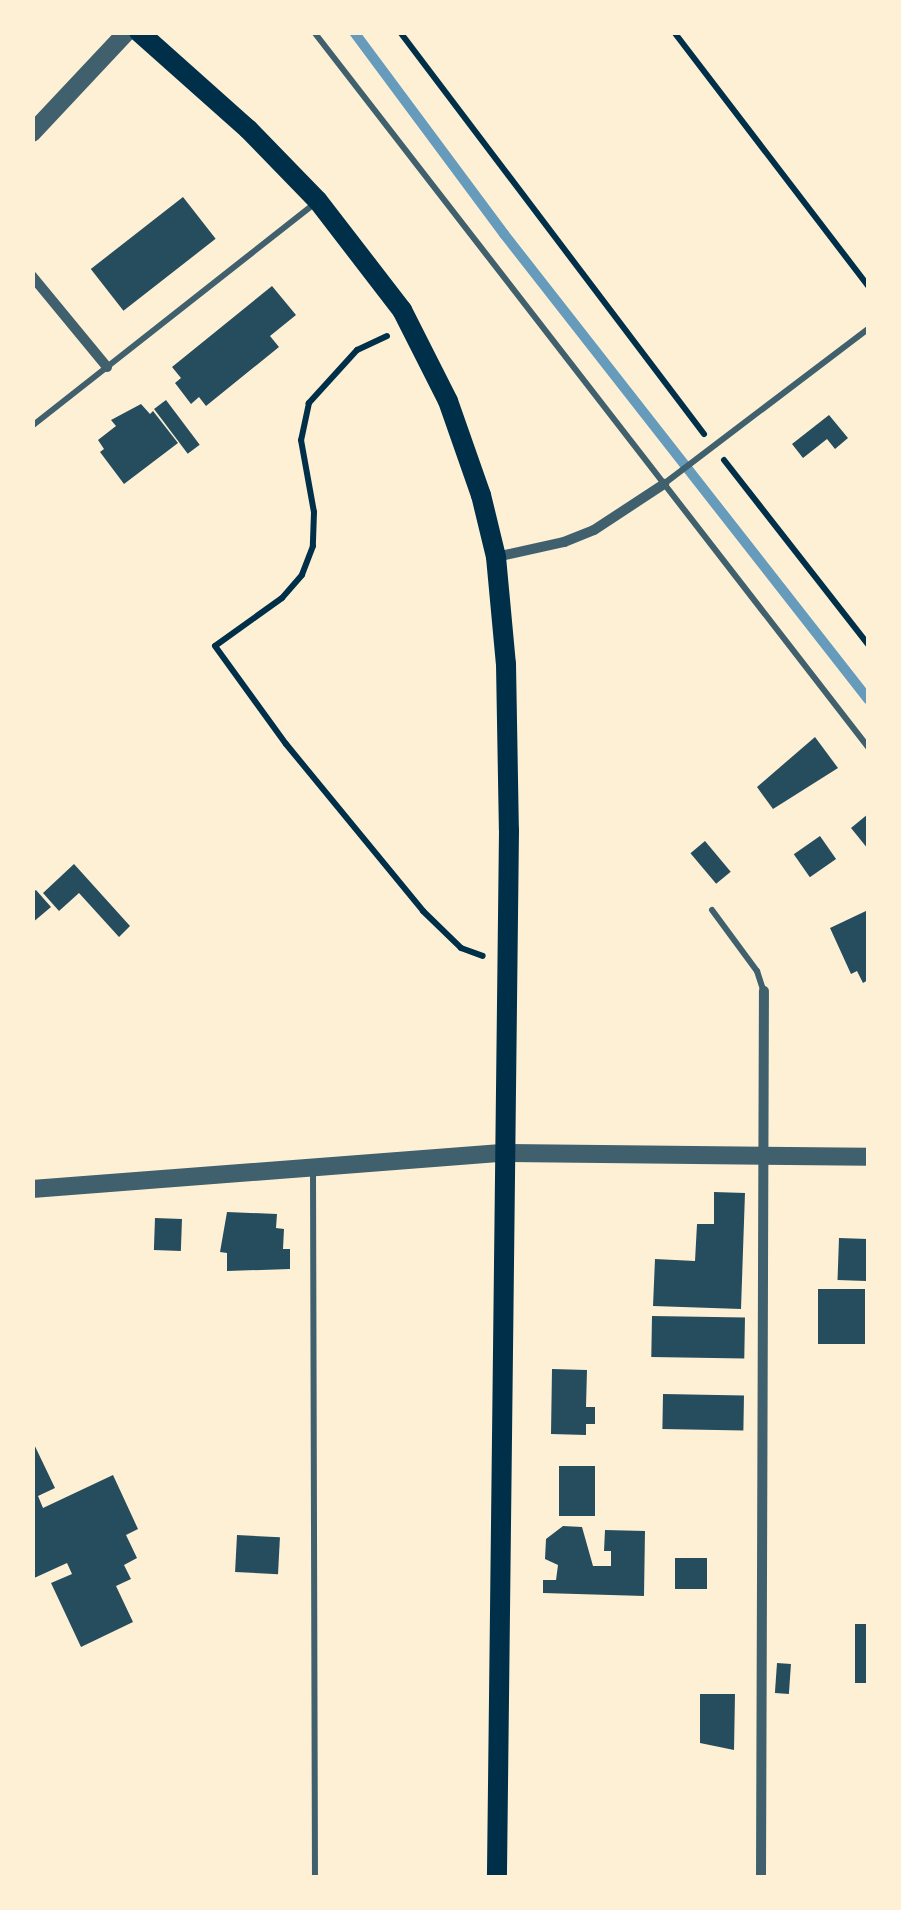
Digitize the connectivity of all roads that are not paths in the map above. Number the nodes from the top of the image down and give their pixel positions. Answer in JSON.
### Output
{"nodes":[{"id":1,"x":127,"y":32,"type":"edge"},
{"id":2,"x":138,"y":32,"type":"edge"},
{"id":3,"x":314,"y":32,"type":"edge"},
{"id":4,"x":32,"y":133,"type":"edge"},
{"id":5,"x":318,"y":201,"type":"junction"},
{"id":6,"x":32,"y":276,"type":"edge"},
{"id":7,"x":868,"y":329,"type":"edge"},
{"id":8,"x":107,"y":367,"type":"junction"},
{"id":9,"x":32,"y":426,"type":"edge"},
{"id":10,"x":668,"y":481,"type":"junction"},
{"id":11,"x":496,"y":557,"type":"junction"},
{"id":12,"x":868,"y":748,"type":"edge"},
{"id":13,"x":712,"y":910,"type":"dead end"},
{"id":14,"x":764,"y":992,"type":"joint"},
{"id":15,"x":506,"y":1153,"type":"junction"},
{"id":16,"x":767,"y":1155,"type":"junction"},
{"id":17,"x":868,"y":1157,"type":"edge"},
{"id":18,"x":313,"y":1165,"type":"junction"},
{"id":19,"x":32,"y":1188,"type":"edge"},
{"id":20,"x":315,"y":1878,"type":"edge"},
{"id":21,"x":497,"y":1878,"type":"edge"},
{"id":22,"x":762,"y":1878,"type":"edge"}],
"edges":[{"from":1,"to":4,"type":"street"},
{"from":2,"to":5,"type":"main road"},
{"from":3,"to":10,"type":"lane"},
{"from":5,"to":8,"type":"lane"},
{"from":5,"to":11,"type":"main road"},
{"from":6,"to":8,"type":"street"},
{"from":7,"to":10,"type":"lane"},
{"from":8,"to":9,"type":"lane"},
{"from":10,"to":11,"type":"street"},
{"from":10,"to":12,"type":"lane"},
{"from":11,"to":15,"type":"main road"},
{"from":13,"to":14,"type":"lane"},
{"from":14,"to":16,"type":"street"},
{"from":15,"to":16,"type":"street"},
{"from":15,"to":18,"type":"street"},
{"from":15,"to":21,"type":"main road"},
{"from":16,"to":17,"type":"street"},
{"from":16,"to":22,"type":"street"},
{"from":18,"to":19,"type":"street"},
{"from":18,"to":20,"type":"lane"}]}
